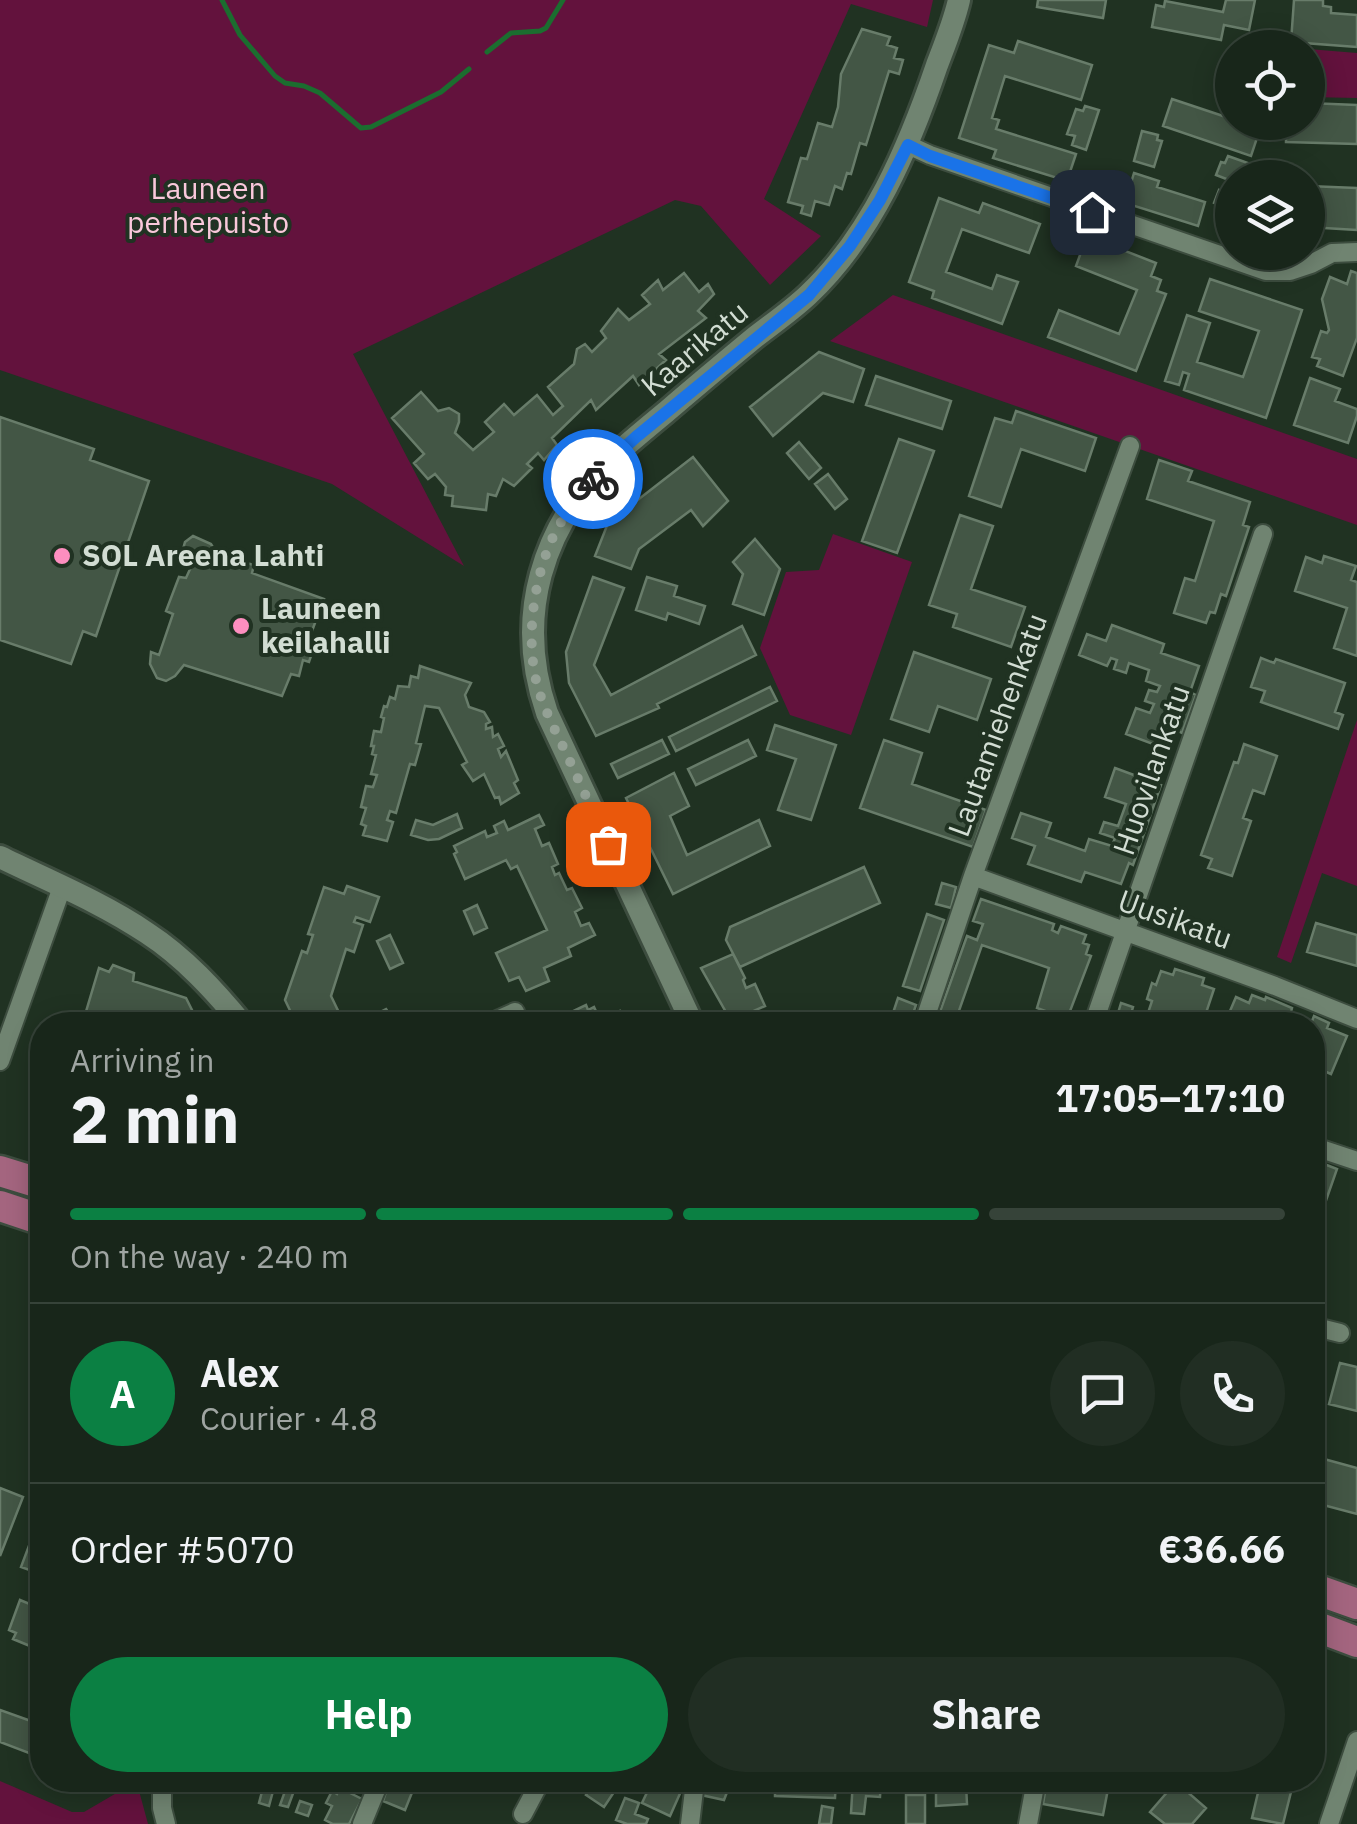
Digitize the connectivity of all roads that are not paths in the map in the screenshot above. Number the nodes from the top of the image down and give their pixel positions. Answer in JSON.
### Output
{"nodes":[{"id":1,"x":959,"y":0,"type":"edge"},
{"id":2,"x":908,"y":145,"type":"junction"},
{"id":3,"x":1357,"y":252,"type":"edge"},
{"id":4,"x":1130,"y":446,"type":"dead end"},
{"id":5,"x":1263,"y":534,"type":"dead end"},
{"id":6,"x":0,"y":857,"type":"edge"},
{"id":7,"x":972,"y":876,"type":"junction"},
{"id":8,"x":62,"y":887,"type":"junction"},
{"id":9,"x":1126,"y":931,"type":"junction"},
{"id":10,"x":232,"y":1012,"type":"edge"},
{"id":11,"x":687,"y":1012,"type":"edge"},
{"id":12,"x":926,"y":1012,"type":"edge"},
{"id":13,"x":1098,"y":1012,"type":"edge"},
{"id":14,"x":1357,"y":1020,"type":"edge"},
{"id":15,"x":0,"y":1061,"type":"edge"},
{"id":16,"x":1325,"y":1150,"type":"edge"},
{"id":17,"x":1357,"y":1161,"type":"edge"},
{"id":18,"x":0,"y":1171,"type":"edge"},
{"id":19,"x":30,"y":1180,"type":"edge"},
{"id":20,"x":0,"y":1206,"type":"edge"},
{"id":21,"x":30,"y":1216,"type":"edge"},
{"id":22,"x":1325,"y":1329,"type":"edge"},
{"id":23,"x":1340,"y":1333,"type":"dead end"},
{"id":24,"x":1325,"y":1593,"type":"edge"},
{"id":25,"x":1357,"y":1604,"type":"edge"},
{"id":26,"x":1325,"y":1630,"type":"edge"},
{"id":27,"x":1357,"y":1642,"type":"edge"},
{"id":28,"x":1357,"y":1741,"type":"edge"},
{"id":29,"x":162,"y":1792,"type":"edge"},
{"id":30,"x":375,"y":1792,"type":"edge"},
{"id":31,"x":535,"y":1792,"type":"edge"},
{"id":32,"x":694,"y":1792,"type":"edge"},
{"id":33,"x":1034,"y":1792,"type":"edge"},
{"id":34,"x":524,"y":1814,"type":"dead end"},
{"id":35,"x":166,"y":1824,"type":"edge"},
{"id":36,"x":362,"y":1824,"type":"edge"},
{"id":37,"x":690,"y":1824,"type":"edge"},
{"id":38,"x":1028,"y":1824,"type":"edge"},
{"id":39,"x":1329,"y":1824,"type":"edge"}],
"edges":[{"from":1,"to":2,"type":"street","name":"Kaarikatu"},
{"from":2,"to":3,"type":"street"},
{"from":2,"to":11,"type":"street","name":"Kaarikatu"},
{"from":4,"to":7,"type":"street","name":"Lautamiehenkatu"},
{"from":5,"to":9,"type":"street","name":"Huovilankatu"},
{"from":6,"to":8,"type":"street"},
{"from":7,"to":9,"type":"street","name":"Uusikatu"},
{"from":7,"to":12,"type":"street","name":"Lautamiehenkatu"},
{"from":8,"to":10,"type":"street"},
{"from":8,"to":15,"type":"street"},
{"from":9,"to":13,"type":"street","name":"Huovilankatu"},
{"from":9,"to":14,"type":"street","name":"Uusikatu"},
{"from":16,"to":17,"type":"street"},
{"from":18,"to":19,"type":"main road"},
{"from":20,"to":21,"type":"main road"},
{"from":22,"to":23,"type":"street"},
{"from":24,"to":25,"type":"main road"},
{"from":26,"to":27,"type":"main road"},
{"from":28,"to":39,"type":"street"},
{"from":29,"to":35,"type":"street"},
{"from":30,"to":36,"type":"street"},
{"from":31,"to":34,"type":"street"},
{"from":32,"to":37,"type":"street"},
{"from":33,"to":38,"type":"street"}]}
